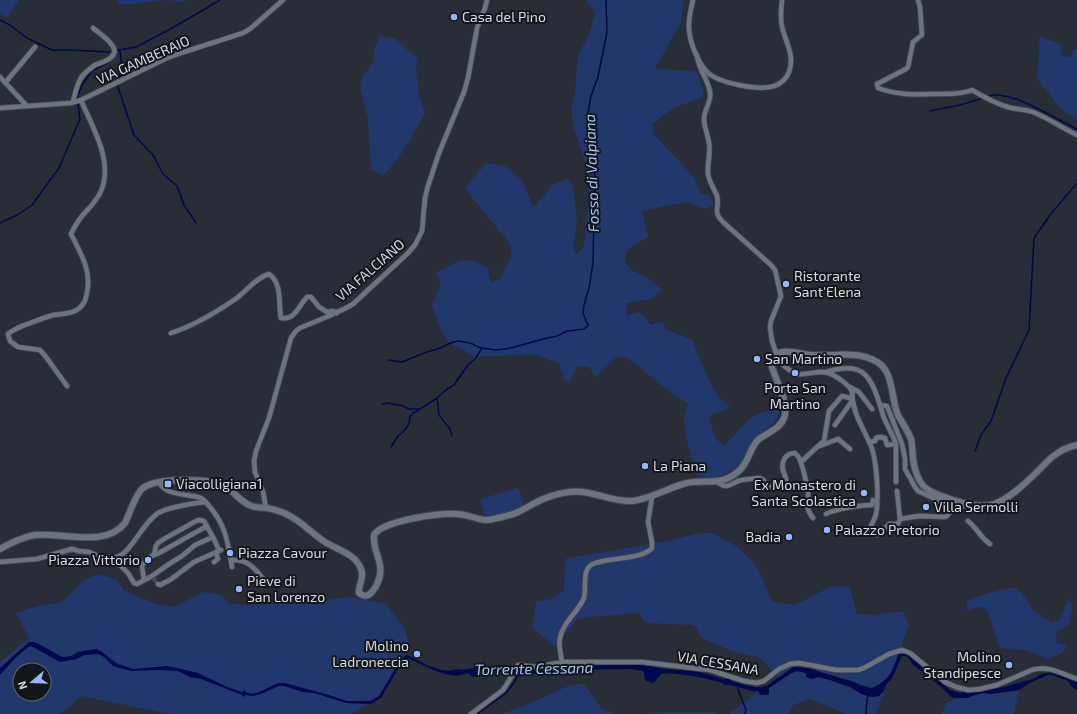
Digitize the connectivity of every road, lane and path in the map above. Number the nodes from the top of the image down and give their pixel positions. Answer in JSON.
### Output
{"nodes":[{"id":1,"x":283,"y":0,"type":"edge"},
{"id":2,"x":487,"y":0,"type":"edge"},
{"id":3,"x":693,"y":0,"type":"edge"},
{"id":4,"x":782,"y":0,"type":"edge"},
{"id":5,"x":918,"y":0,"type":"edge"},
{"id":6,"x":93,"y":28,"type":"dead end"},
{"id":7,"x":35,"y":47,"type":"dead end"},
{"id":8,"x":697,"y":55,"type":"junction"},
{"id":9,"x":0,"y":77,"type":"edge"},
{"id":10,"x":5,"y":83,"type":"junction"},
{"id":11,"x":81,"y":100,"type":"junction"},
{"id":12,"x":74,"y":102,"type":"junction"},
{"id":13,"x":26,"y":105,"type":"junction"},
{"id":14,"x":0,"y":108,"type":"edge"},
{"id":15,"x":1077,"y":135,"type":"edge"},
{"id":16,"x":337,"y":313,"type":"junction"},
{"id":17,"x":171,"y":333,"type":"dead end"},
{"id":18,"x":776,"y":354,"type":"junction"},
{"id":19,"x":826,"y":372,"type":"junction"},
{"id":20,"x":67,"y":386,"type":"dead end"},
{"id":21,"x":849,"y":386,"type":"junction"},
{"id":22,"x":852,"y":399,"type":"junction"},
{"id":23,"x":880,"y":405,"type":"junction"},
{"id":24,"x":872,"y":409,"type":"dead end"},
{"id":25,"x":835,"y":425,"type":"dead end"},
{"id":26,"x":869,"y":442,"type":"junction"},
{"id":27,"x":896,"y":444,"type":"junction"},
{"id":28,"x":1077,"y":445,"type":"edge"},
{"id":29,"x":817,"y":447,"type":"junction"},
{"id":30,"x":850,"y":449,"type":"dead end"},
{"id":31,"x":801,"y":462,"type":"junction"},
{"id":32,"x":159,"y":482,"type":"junction"},
{"id":33,"x":716,"y":482,"type":"junction"},
{"id":34,"x":896,"y":482,"type":"dead end"},
{"id":35,"x":898,"y":491,"type":"dead end"},
{"id":36,"x":652,"y":496,"type":"junction"},
{"id":37,"x":934,"y":496,"type":"junction"},
{"id":38,"x":873,"y":500,"type":"dead end"},
{"id":39,"x":206,"y":502,"type":"junction"},
{"id":40,"x":944,"y":504,"type":"junction"},
{"id":41,"x":967,"y":504,"type":"junction"},
{"id":42,"x":959,"y":506,"type":"junction"},
{"id":43,"x":266,"y":508,"type":"junction"},
{"id":44,"x":949,"y":513,"type":"junction"},
{"id":45,"x":826,"y":514,"type":"dead end"},
{"id":46,"x":813,"y":518,"type":"dead end"},
{"id":47,"x":901,"y":519,"type":"junction"},
{"id":48,"x":968,"y":521,"type":"dead end"},
{"id":49,"x":205,"y":523,"type":"junction"},
{"id":50,"x":191,"y":534,"type":"junction"},
{"id":51,"x":213,"y":537,"type":"junction"},
{"id":52,"x":990,"y":544,"type":"dead end"},
{"id":53,"x":195,"y":545,"type":"junction"},
{"id":54,"x":0,"y":549,"type":"edge"},
{"id":55,"x":218,"y":551,"type":"junction"},
{"id":56,"x":154,"y":554,"type":"junction"},
{"id":57,"x":100,"y":556,"type":"junction"},
{"id":58,"x":231,"y":560,"type":"junction"},
{"id":59,"x":0,"y":562,"type":"edge"},
{"id":60,"x":214,"y":562,"type":"dead end"},
{"id":61,"x":232,"y":567,"type":"dead end"},
{"id":62,"x":144,"y":580,"type":"junction"},
{"id":63,"x":265,"y":582,"type":"dead end"},
{"id":64,"x":158,"y":584,"type":"dead end"},
{"id":65,"x":562,"y":662,"type":"junction"},
{"id":66,"x":1077,"y":679,"type":"edge"},
{"id":67,"x":471,"y":714,"type":"edge"}],
"edges":[{"from":1,"to":11,"type":"street","name":"VIA GAMBERAIO"},
{"from":2,"to":16,"type":"street","name":"VIA FALCIANO"},
{"from":3,"to":8,"type":"street"},
{"from":4,"to":8,"type":"street"},
{"from":5,"to":15,"type":"street"},
{"from":6,"to":12,"type":"street"},
{"from":7,"to":10,"type":"street"},
{"from":8,"to":18,"type":"street"},
{"from":9,"to":10,"type":"street"},
{"from":10,"to":13,"type":"street"},
{"from":11,"to":12,"type":"street","name":"VIA GAMBERAIO"},
{"from":11,"to":20,"type":"street"},
{"from":12,"to":13,"type":"street","name":"VIA GAMBERAIO"},
{"from":13,"to":14,"type":"street","name":"VIA GAMBERAIO"},
{"from":16,"to":17,"type":"street"},
{"from":16,"to":43,"type":"street","name":"VIA FALCIANO"},
{"from":18,"to":19,"type":"street"},
{"from":18,"to":33,"type":"street"},
{"from":18,"to":37,"type":"street"},
{"from":19,"to":21,"type":"street"},
{"from":19,"to":23,"type":"street"},
{"from":21,"to":22,"type":"street"},
{"from":21,"to":24,"type":"street"},
{"from":22,"to":25,"type":"street"},
{"from":22,"to":26,"type":"street"},
{"from":22,"to":29,"type":"street"},
{"from":23,"to":27,"type":"street"},
{"from":23,"to":37,"type":"street"},
{"from":26,"to":27,"type":"street"},
{"from":26,"to":47,"type":"street"},
{"from":27,"to":34,"type":"street"},
{"from":28,"to":41,"type":"street"},
{"from":29,"to":30,"type":"street"},
{"from":29,"to":31,"type":"street"},
{"from":31,"to":33,"type":"street"},
{"from":31,"to":46,"type":"street"},
{"from":32,"to":39,"type":"street"},
{"from":32,"to":43,"type":"street"},
{"from":32,"to":54,"type":"street"},
{"from":33,"to":36,"type":"street"},
{"from":35,"to":47,"type":"street"},
{"from":36,"to":43,"type":"street"},
{"from":36,"to":65,"type":"street"},
{"from":37,"to":40,"type":"street"},
{"from":37,"to":41,"type":"street"},
{"from":38,"to":45,"type":"street"},
{"from":39,"to":57,"type":"street"},
{"from":39,"to":58,"type":"street"},
{"from":40,"to":42,"type":"street"},
{"from":40,"to":44,"type":"street"},
{"from":41,"to":42,"type":"street"},
{"from":42,"to":44,"type":"street"},
{"from":44,"to":47,"type":"street"},
{"from":48,"to":52,"type":"street"},
{"from":49,"to":50,"type":"street"},
{"from":49,"to":51,"type":"street"},
{"from":49,"to":56,"type":"street"},
{"from":50,"to":53,"type":"street"},
{"from":50,"to":56,"type":"street"},
{"from":51,"to":53,"type":"street"},
{"from":51,"to":55,"type":"street"},
{"from":53,"to":62,"type":"street"},
{"from":55,"to":60,"type":"street"},
{"from":55,"to":64,"type":"street"},
{"from":56,"to":62,"type":"street"},
{"from":57,"to":59,"type":"street"},
{"from":57,"to":62,"type":"street"},
{"from":58,"to":61,"type":"street"},
{"from":58,"to":63,"type":"street"},
{"from":65,"to":66,"type":"street","name":"VIA CESSANA"},
{"from":65,"to":67,"type":"street","name":"VIA CESSANA"}]}
